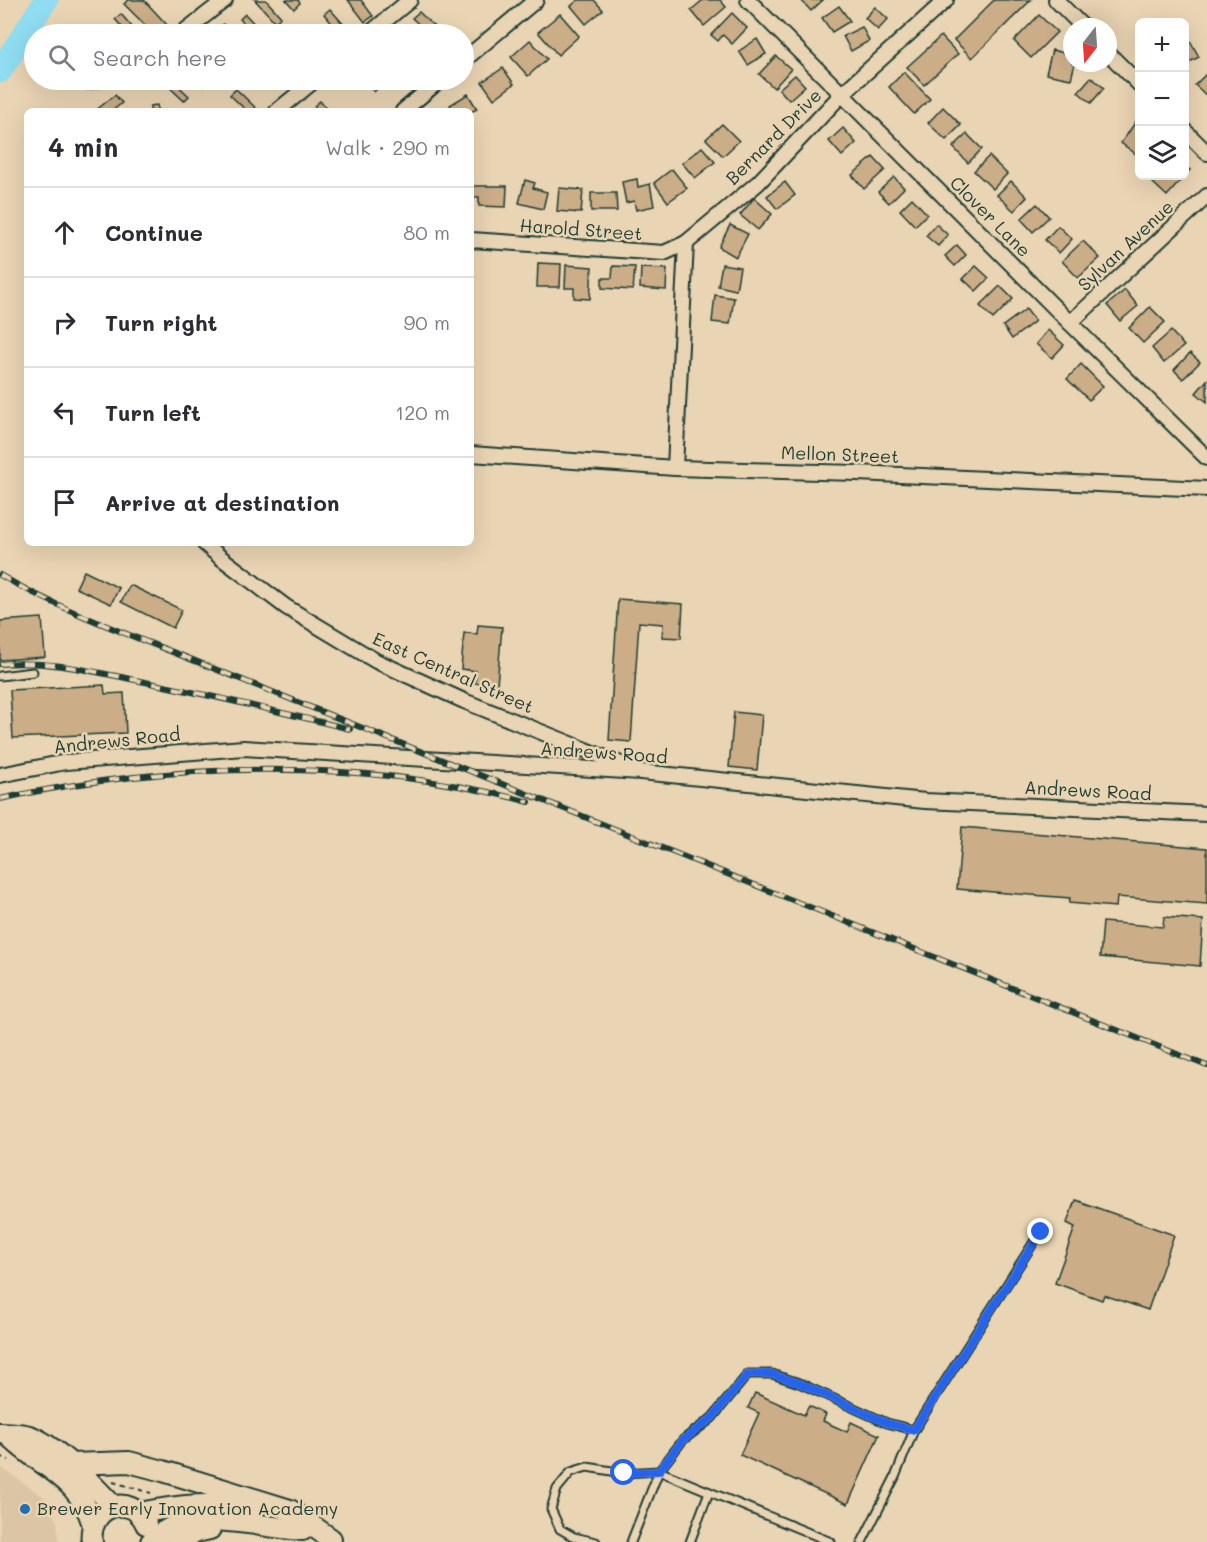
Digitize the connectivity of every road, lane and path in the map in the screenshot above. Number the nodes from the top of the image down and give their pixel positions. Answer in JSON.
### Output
{"nodes":[{"id":1,"x":225,"y":0,"type":"edge"},
{"id":2,"x":410,"y":0,"type":"edge"},
{"id":3,"x":536,"y":0,"type":"edge"},
{"id":4,"x":748,"y":0,"type":"edge"},
{"id":5,"x":946,"y":0,"type":"edge"},
{"id":6,"x":1056,"y":0,"type":"edge"},
{"id":7,"x":1074,"y":18,"type":"edge"},
{"id":8,"x":195,"y":24,"type":"edge"},
{"id":9,"x":381,"y":24,"type":"edge"},
{"id":10,"x":474,"y":52,"type":"edge"},
{"id":11,"x":1117,"y":62,"type":"edge"},
{"id":12,"x":1135,"y":80,"type":"edge"},
{"id":13,"x":303,"y":90,"type":"edge"},
{"id":14,"x":428,"y":90,"type":"edge"},
{"id":15,"x":842,"y":94,"type":"junction"},
{"id":16,"x":281,"y":108,"type":"edge"},
{"id":17,"x":407,"y":108,"type":"edge"},
{"id":18,"x":1189,"y":134,"type":"edge"},
{"id":19,"x":1207,"y":153,"type":"edge"},
{"id":20,"x":1207,"y":196,"type":"edge"},
{"id":21,"x":474,"y":240,"type":"edge"},
{"id":22,"x":686,"y":243,"type":"junction"},
{"id":23,"x":1070,"y":323,"type":"junction"},
{"id":24,"x":474,"y":454,"type":"edge"},
{"id":25,"x":1207,"y":458,"type":"edge"},
{"id":26,"x":675,"y":468,"type":"junction"},
{"id":27,"x":1207,"y":489,"type":"edge"},
{"id":28,"x":207,"y":546,"type":"edge"},
{"id":29,"x":33,"y":672,"type":"dead end"},
{"id":30,"x":0,"y":676,"type":"edge"},
{"id":31,"x":641,"y":772,"type":"junction"},
{"id":32,"x":0,"y":775,"type":"edge"},
{"id":33,"x":1207,"y":814,"type":"edge"},
{"id":34,"x":1041,"y":1232,"type":"dead end"},
{"id":35,"x":914,"y":1430,"type":"junction"},
{"id":36,"x":3,"y":1433,"type":"edge"},
{"id":37,"x":0,"y":1456,"type":"edge"},
{"id":38,"x":17,"y":1464,"type":"dead end"},
{"id":39,"x":71,"y":1464,"type":"junction"},
{"id":40,"x":659,"y":1471,"type":"junction"},
{"id":41,"x":106,"y":1484,"type":"dead end"},
{"id":42,"x":709,"y":1492,"type":"junction"},
{"id":43,"x":158,"y":1496,"type":"dead end"},
{"id":44,"x":113,"y":1506,"type":"junction"},
{"id":45,"x":139,"y":1514,"type":"junction"},
{"id":46,"x":92,"y":1533,"type":"edge"},
{"id":47,"x":302,"y":1536,"type":"edge"},
{"id":48,"x":336,"y":1540,"type":"edge"},
{"id":49,"x":149,"y":1542,"type":"edge"},
{"id":50,"x":177,"y":1542,"type":"edge"},
{"id":51,"x":596,"y":1542,"type":"edge"},
{"id":52,"x":631,"y":1542,"type":"edge"},
{"id":53,"x":690,"y":1542,"type":"edge"},
{"id":54,"x":831,"y":1542,"type":"edge"},
{"id":55,"x":862,"y":1542,"type":"edge"}],
"edges":[{"from":1,"to":8,"type":"street"},
{"from":2,"to":9,"type":"street"},
{"from":3,"to":10,"type":"street"},
{"from":4,"to":15,"type":"street","name":"Clover Lane"},
{"from":5,"to":15,"type":"street","name":"Bernard Drive"},
{"from":6,"to":7,"type":"street"},
{"from":11,"to":12,"type":"street"},
{"from":13,"to":16,"type":"street"},
{"from":14,"to":17,"type":"street"},
{"from":15,"to":22,"type":"street","name":"Bernard Drive"},
{"from":15,"to":23,"type":"street","name":"Clover Lane"},
{"from":18,"to":19,"type":"street"},
{"from":20,"to":23,"type":"street","name":"Sylvan Avenue"},
{"from":21,"to":22,"type":"street","name":"Harold Street"},
{"from":22,"to":26,"type":"street"},
{"from":23,"to":25,"type":"street","name":"Clover Lane"},
{"from":24,"to":26,"type":"street","name":"Mellon Street"},
{"from":26,"to":27,"type":"street","name":"Mellon Street"},
{"from":28,"to":31,"type":"street","name":"East Central Street"},
{"from":29,"to":30,"type":"lane"},
{"from":31,"to":32,"type":"street","name":"Andrews Road"},
{"from":31,"to":33,"type":"street","name":"Andrews Road"},
{"from":34,"to":35,"type":"lane"},
{"from":35,"to":40,"type":"lane"},
{"from":35,"to":55,"type":"lane"},
{"from":36,"to":39,"type":"main road"},
{"from":36,"to":46,"type":"main road"},
{"from":37,"to":38,"type":"path"},
{"from":39,"to":44,"type":"main road"},
{"from":39,"to":48,"type":"main road"},
{"from":40,"to":42,"type":"lane"},
{"from":40,"to":51,"type":"lane"},
{"from":40,"to":52,"type":"lane"},
{"from":41,"to":43,"type":"path"},
{"from":42,"to":53,"type":"lane"},
{"from":42,"to":54,"type":"lane"},
{"from":44,"to":45,"type":"main road"},
{"from":44,"to":46,"type":"main road"},
{"from":45,"to":47,"type":"main road"},
{"from":45,"to":49,"type":"main road"},
{"from":47,"to":48,"type":"main road"},
{"from":47,"to":49,"type":"main road"},
{"from":47,"to":50,"type":"main road"}]}
